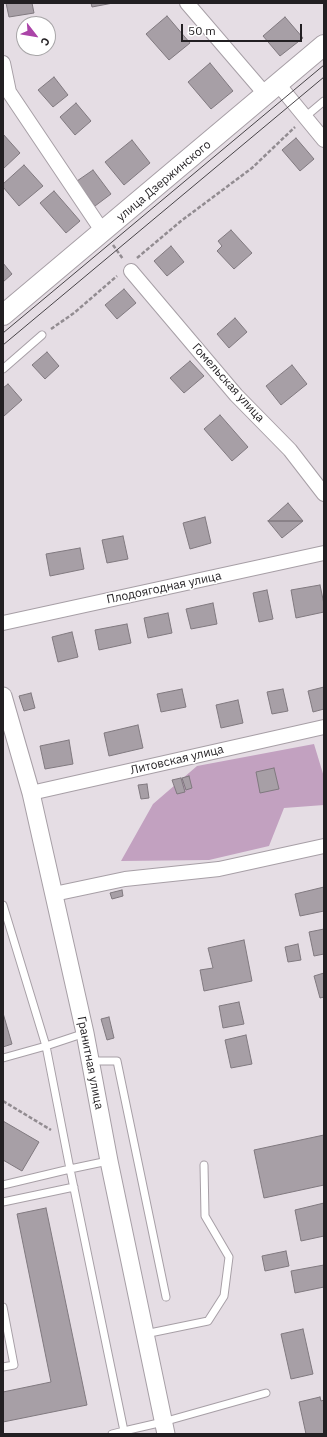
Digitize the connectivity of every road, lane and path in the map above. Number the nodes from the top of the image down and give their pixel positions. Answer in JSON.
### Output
{"nodes":[{"id":1,"x":187,"y":3,"type":"edge"},
{"id":2,"x":324,"y":45,"type":"edge"},
{"id":3,"x":3,"y":63,"type":"edge"},
{"id":4,"x":272,"y":89,"type":"junction"},
{"id":5,"x":324,"y":101,"type":"edge"},
{"id":6,"x":305,"y":117,"type":"junction"},
{"id":7,"x":324,"y":140,"type":"edge"},
{"id":8,"x":103,"y":232,"type":"junction"},
{"id":9,"x":132,"y":266,"type":"joint"},
{"id":10,"x":116,"y":277,"type":"dead end"},
{"id":11,"x":3,"y":315,"type":"edge"},
{"id":12,"x":42,"y":335,"type":"joint"},
{"id":13,"x":3,"y":370,"type":"edge"},
{"id":14,"x":324,"y":494,"type":"edge"},
{"id":15,"x":324,"y":553,"type":"edge"},
{"id":16,"x":3,"y":624,"type":"edge"},
{"id":17,"x":3,"y":696,"type":"edge"},
{"id":18,"x":324,"y":727,"type":"edge"},
{"id":19,"x":31,"y":793,"type":"junction"},
{"id":20,"x":324,"y":846,"type":"edge"},
{"id":21,"x":54,"y":894,"type":"junction"},
{"id":22,"x":3,"y":905,"type":"edge"},
{"id":23,"x":86,"y":1033,"type":"junction"},
{"id":24,"x":46,"y":1046,"type":"junction"},
{"id":25,"x":3,"y":1058,"type":"edge"},
{"id":26,"x":90,"y":1061,"type":"junction"},
{"id":27,"x":3,"y":1101,"type":"edge"},
{"id":28,"x":64,"y":1138,"type":"junction"},
{"id":29,"x":109,"y":1161,"type":"junction"},
{"id":30,"x":204,"y":1165,"type":"dead end"},
{"id":31,"x":70,"y":1169,"type":"junction"},
{"id":32,"x":3,"y":1185,"type":"edge"},
{"id":33,"x":74,"y":1187,"type":"junction"},
{"id":34,"x":3,"y":1202,"type":"edge"},
{"id":35,"x":166,"y":1297,"type":"dead end"},
{"id":36,"x":3,"y":1307,"type":"edge"},
{"id":37,"x":145,"y":1334,"type":"junction"},
{"id":38,"x":3,"y":1367,"type":"edge"},
{"id":39,"x":266,"y":1393,"type":"dead end"},
{"id":40,"x":165,"y":1428,"type":"edge"},
{"id":41,"x":124,"y":1432,"type":"junction"},
{"id":42,"x":112,"y":1434,"type":"edge"}],
"edges":[{"from":1,"to":4,"type":"street"},
{"from":2,"to":4,"type":"main road","name":"улица Дзержинского"},
{"from":3,"to":8,"type":"street"},
{"from":4,"to":6,"type":"street"},
{"from":4,"to":8,"type":"main road","name":"улица Дзержинского"},
{"from":5,"to":6,"type":"lane"},
{"from":6,"to":7,"type":"street"},
{"from":6,"to":9,"type":"path"},
{"from":8,"to":11,"type":"main road","name":"улица Дзержинского"},
{"from":9,"to":14,"type":"street","name":"Гомельская улица"},
{"from":10,"to":12,"type":"path"},
{"from":12,"to":13,"type":"lane"},
{"from":15,"to":16,"type":"street","name":"Плодоягодная улица"},
{"from":17,"to":19,"type":"street","name":"Гранитная улица"},
{"from":18,"to":19,"type":"street","name":"Литовская улица"},
{"from":19,"to":21,"type":"street","name":"Гранитная улица"},
{"from":20,"to":21,"type":"street"},
{"from":21,"to":23,"type":"street","name":"Гранитная улица"},
{"from":22,"to":24,"type":"lane"},
{"from":23,"to":24,"type":"lane"},
{"from":23,"to":26,"type":"street","name":"Гранитная улица"},
{"from":24,"to":25,"type":"lane"},
{"from":24,"to":28,"type":"lane"},
{"from":26,"to":29,"type":"street","name":"Гранитная улица"},
{"from":26,"to":35,"type":"lane"},
{"from":27,"to":28,"type":"path"},
{"from":28,"to":31,"type":"lane"},
{"from":29,"to":31,"type":"lane"},
{"from":29,"to":37,"type":"street","name":"Гранитная улица"},
{"from":30,"to":37,"type":"lane"},
{"from":31,"to":32,"type":"lane"},
{"from":31,"to":33,"type":"lane"},
{"from":33,"to":34,"type":"lane"},
{"from":33,"to":41,"type":"lane"},
{"from":36,"to":38,"type":"lane"},
{"from":37,"to":40,"type":"street","name":"Гранитная улица"},
{"from":39,"to":40,"type":"lane"},
{"from":40,"to":41,"type":"lane"},
{"from":41,"to":42,"type":"lane"}]}
